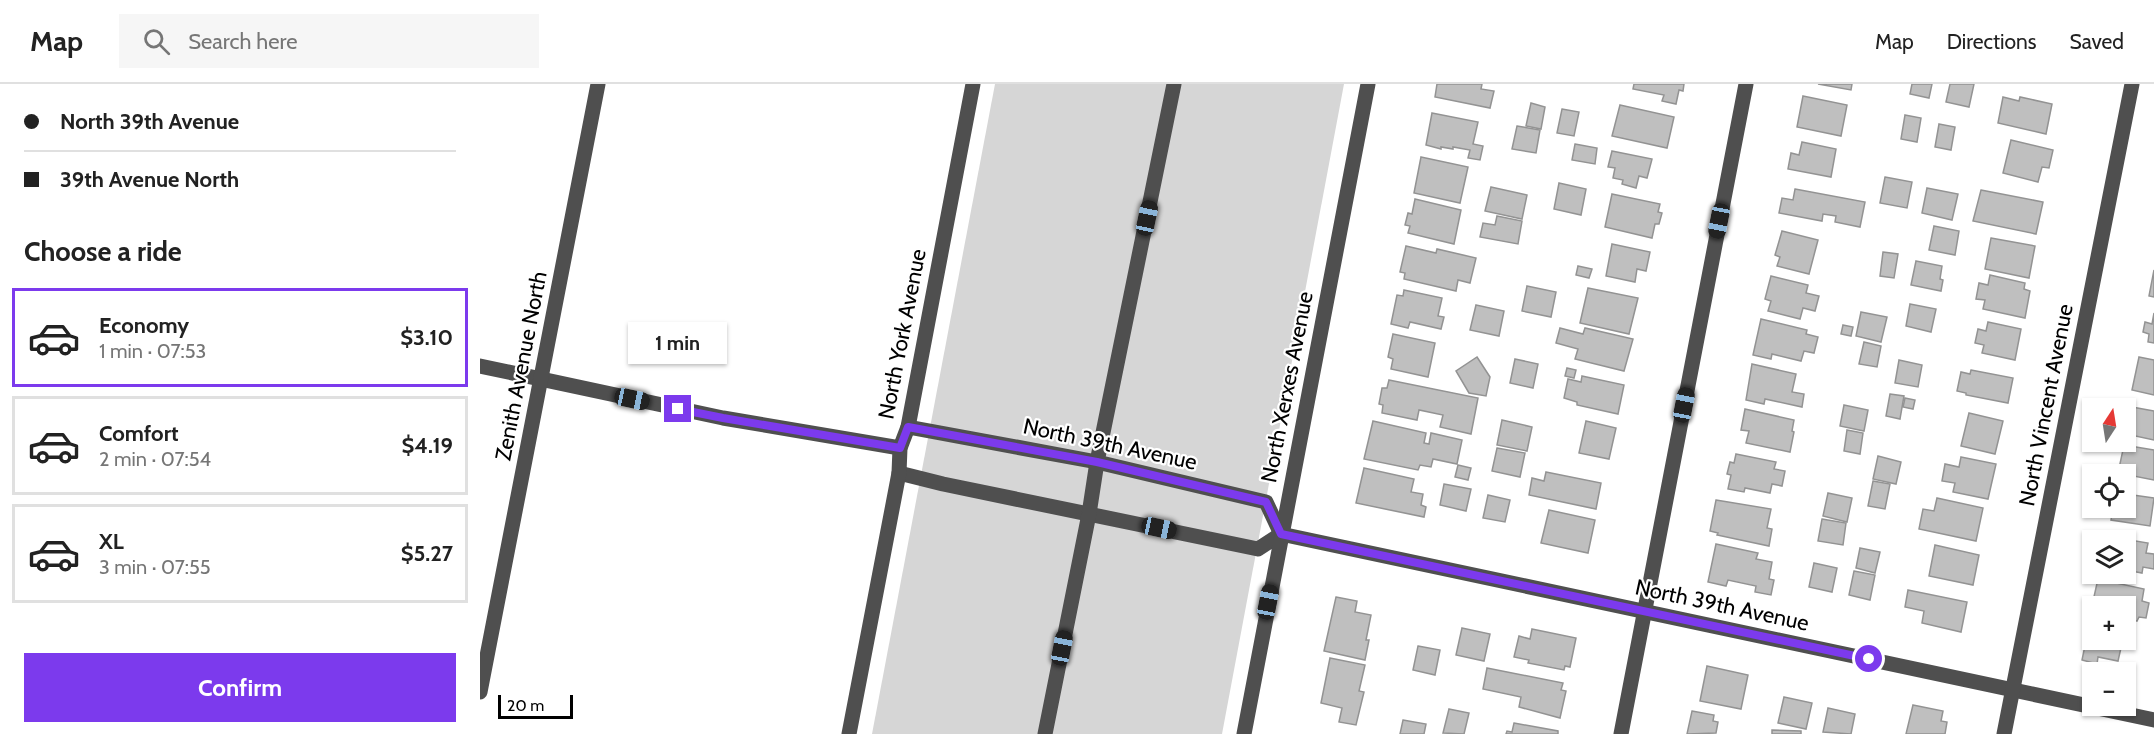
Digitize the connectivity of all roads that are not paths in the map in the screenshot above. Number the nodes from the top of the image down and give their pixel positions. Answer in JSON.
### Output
{"nodes":[{"id":1,"x":598,"y":84,"type":"edge"},
{"id":2,"x":973,"y":84,"type":"edge"},
{"id":3,"x":1174,"y":84,"type":"edge"},
{"id":4,"x":1368,"y":84,"type":"edge"},
{"id":5,"x":1746,"y":84,"type":"edge"},
{"id":6,"x":2132,"y":84,"type":"edge"},
{"id":7,"x":480,"y":366,"type":"edge"},
{"id":8,"x":542,"y":379,"type":"junction"},
{"id":9,"x":908,"y":427,"type":"junction"},
{"id":10,"x":900,"y":448,"type":"junction"},
{"id":11,"x":1097,"y":462,"type":"junction"},
{"id":12,"x":899,"y":472,"type":"junction"},
{"id":13,"x":1089,"y":514,"type":"junction"},
{"id":14,"x":1281,"y":534,"type":"junction"},
{"id":15,"x":1644,"y":611,"type":"junction"},
{"id":16,"x":2012,"y":690,"type":"junction"},
{"id":17,"x":480,"y":692,"type":"edge"},
{"id":18,"x":2154,"y":720,"type":"edge"},
{"id":19,"x":849,"y":734,"type":"edge"},
{"id":20,"x":1045,"y":734,"type":"edge"},
{"id":21,"x":1244,"y":734,"type":"edge"},
{"id":22,"x":1621,"y":734,"type":"edge"},
{"id":23,"x":2004,"y":734,"type":"edge"}],
"edges":[{"from":1,"to":8,"type":"street","name":"Zenith Avenue North"},
{"from":2,"to":9,"type":"street","name":"North York Avenue"},
{"from":3,"to":11,"type":"street"},
{"from":4,"to":14,"type":"street","name":"North Xerxes Avenue"},
{"from":5,"to":15,"type":"street"},
{"from":6,"to":16,"type":"street","name":"North Vincent Avenue"},
{"from":7,"to":8,"type":"street"},
{"from":8,"to":10,"type":"street"},
{"from":8,"to":17,"type":"street","name":"Zenith Avenue North"},
{"from":9,"to":10,"type":"street","name":"North York Avenue"},
{"from":9,"to":11,"type":"street","name":"North 39th Avenue"},
{"from":10,"to":12,"type":"street","name":"North York Avenue"},
{"from":11,"to":13,"type":"street"},
{"from":11,"to":14,"type":"street","name":"North 39th Avenue"},
{"from":12,"to":13,"type":"street"},
{"from":12,"to":19,"type":"street","name":"North York Avenue"},
{"from":13,"to":14,"type":"street"},
{"from":13,"to":20,"type":"street"},
{"from":14,"to":15,"type":"street","name":"North 39th Avenue"},
{"from":14,"to":21,"type":"street","name":"North Xerxes Avenue"},
{"from":15,"to":16,"type":"street","name":"North 39th Avenue"},
{"from":15,"to":22,"type":"street"},
{"from":16,"to":18,"type":"street","name":"North 39th Avenue"},
{"from":16,"to":23,"type":"street","name":"North Vincent Avenue"}]}
